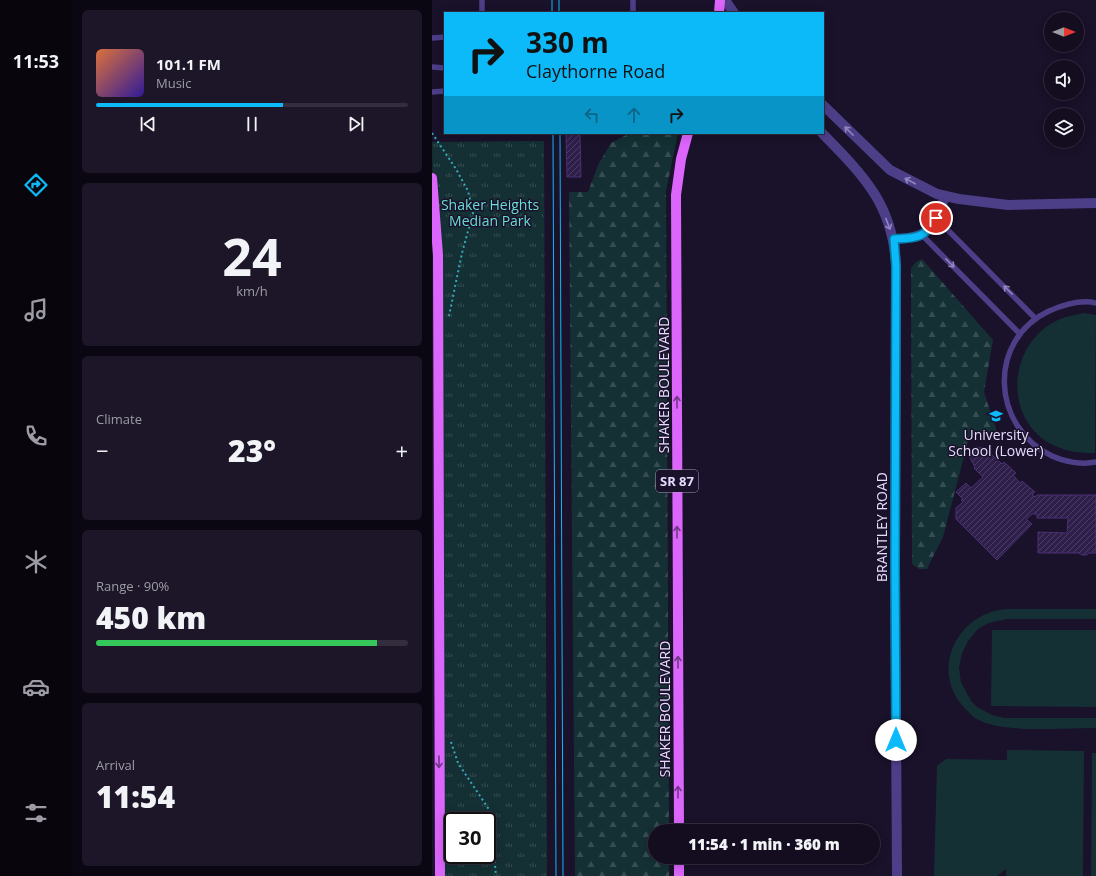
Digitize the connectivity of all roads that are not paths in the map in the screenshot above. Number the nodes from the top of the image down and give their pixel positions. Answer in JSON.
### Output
{"nodes":[{"id":1,"x":482,"y":0,"type":"edge"},
{"id":2,"x":633,"y":0,"type":"edge"},
{"id":3,"x":721,"y":0,"type":"edge"},
{"id":4,"x":725,"y":0,"type":"edge"},
{"id":5,"x":482,"y":12,"type":"edge"},
{"id":6,"x":633,"y":12,"type":"edge"},
{"id":7,"x":719,"y":12,"type":"edge"},
{"id":8,"x":724,"y":12,"type":"edge"},
{"id":9,"x":733,"y":12,"type":"edge"},
{"id":10,"x":444,"y":37,"type":"edge"},
{"id":11,"x":432,"y":38,"type":"edge"},
{"id":12,"x":432,"y":67,"type":"edge"},
{"id":13,"x":444,"y":68,"type":"edge"},
{"id":14,"x":444,"y":91,"type":"edge"},
{"id":15,"x":432,"y":92,"type":"edge"},
{"id":16,"x":824,"y":106,"type":"edge"},
{"id":17,"x":688,"y":134,"type":"edge"},
{"id":18,"x":823,"y":134,"type":"edge"},
{"id":19,"x":432,"y":178,"type":"edge"},
{"id":20,"x":945,"y":197,"type":"junction"},
{"id":21,"x":1096,"y":203,"type":"edge"},
{"id":22,"x":936,"y":218,"type":"junction"},
{"id":23,"x":922,"y":235,"type":"junction"},
{"id":24,"x":894,"y":239,"type":"junction"},
{"id":25,"x":1096,"y":303,"type":"edge"},
{"id":26,"x":1035,"y":318,"type":"junction"},
{"id":27,"x":1020,"y":334,"type":"junction"},
{"id":28,"x":1096,"y":462,"type":"edge"},
{"id":29,"x":679,"y":824,"type":"edge"},
{"id":30,"x":679,"y":864,"type":"edge"},
{"id":31,"x":440,"y":876,"type":"edge"},
{"id":32,"x":679,"y":876,"type":"edge"},
{"id":33,"x":897,"y":876,"type":"edge"}],
"edges":[{"from":1,"to":5,"type":"lane"},
{"from":2,"to":6,"type":"lane"},
{"from":3,"to":7,"type":"main road"},
{"from":3,"to":8,"type":"street"},
{"from":4,"to":9,"type":"street"},
{"from":10,"to":11,"type":"lane"},
{"from":12,"to":13,"type":"lane"},
{"from":14,"to":15,"type":"lane"},
{"from":20,"to":16,"type":"street","one_way":true},
{"from":29,"to":17,"type":"main road","name":"SHAKER BOULEVARD","number":"SR 87","one_way":true},
{"from":18,"to":24,"type":"street","name":"BRANTLEY ROAD","one_way":true},
{"from":19,"to":31,"type":"main road","one_way":true},
{"from":20,"to":21,"type":"street"},
{"from":20,"to":22,"type":"street"},
{"from":22,"to":23,"type":"street"},
{"from":26,"to":22,"type":"lane","one_way":true},
{"from":23,"to":24,"type":"street"},
{"from":23,"to":27,"type":"lane","one_way":true},
{"from":24,"to":33,"type":"street","name":"BRANTLEY ROAD"},
{"from":25,"to":26,"type":"lane"},
{"from":26,"to":27,"type":"lane"},
{"from":27,"to":28,"type":"lane"},
{"from":30,"to":32,"type":"main road"}]}
